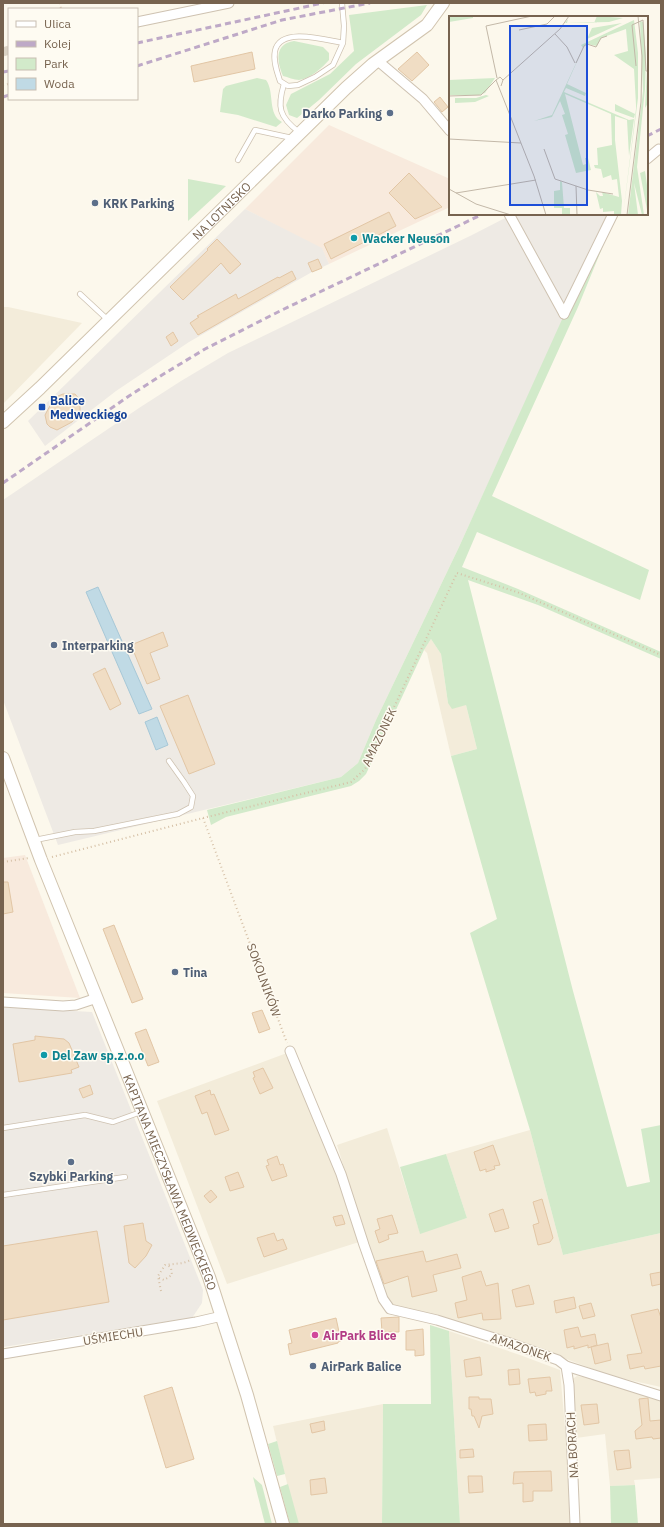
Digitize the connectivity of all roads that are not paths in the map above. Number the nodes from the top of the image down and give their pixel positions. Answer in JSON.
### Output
{"nodes":[{"id":1,"x":229,"y":3,"type":"edge"},
{"id":2,"x":342,"y":3,"type":"edge"},
{"id":3,"x":443,"y":3,"type":"edge"},
{"id":4,"x":138,"y":22,"type":"edge"},
{"id":5,"x":343,"y":43,"type":"junction"},
{"id":6,"x":378,"y":61,"type":"junction"},
{"id":7,"x":284,"y":84,"type":"junction"},
{"id":8,"x":449,"y":131,"type":"edge"},
{"id":9,"x":297,"y":135,"type":"junction"},
{"id":10,"x":661,"y":150,"type":"edge"},
{"id":11,"x":648,"y":158,"type":"edge"},
{"id":12,"x":238,"y":160,"type":"dead end"},
{"id":13,"x":510,"y":215,"type":"edge"},
{"id":14,"x":614,"y":215,"type":"edge"},
{"id":15,"x":80,"y":294,"type":"dead end"},
{"id":16,"x":109,"y":321,"type":"junction"},
{"id":17,"x":3,"y":422,"type":"edge"},
{"id":18,"x":3,"y":758,"type":"edge"},
{"id":19,"x":169,"y":761,"type":"dead end"},
{"id":20,"x":33,"y":840,"type":"junction"},
{"id":21,"x":97,"y":998,"type":"junction"},
{"id":22,"x":3,"y":1002,"type":"edge"},
{"id":23,"x":290,"y":1051,"type":"road end"},
{"id":24,"x":143,"y":1111,"type":"junction"},
{"id":25,"x":3,"y":1128,"type":"edge"},
{"id":26,"x":125,"y":1177,"type":"dead end"},
{"id":27,"x":3,"y":1195,"type":"edge"},
{"id":28,"x":222,"y":1316,"type":"junction"},
{"id":29,"x":3,"y":1354,"type":"edge"},
{"id":30,"x":566,"y":1366,"type":"junction"},
{"id":31,"x":661,"y":1396,"type":"edge"},
{"id":32,"x":283,"y":1524,"type":"edge"},
{"id":33,"x":575,"y":1524,"type":"edge"}],
"edges":[{"from":1,"to":4,"type":"street"},
{"from":2,"to":5,"type":"lane"},
{"from":3,"to":6,"type":"main road","name":"NA LOTNISKO"},
{"from":5,"to":7,"type":"lane"},
{"from":5,"to":7,"type":"lane"},
{"from":6,"to":8,"type":"street"},
{"from":6,"to":9,"type":"main road","name":"NA LOTNISKO"},
{"from":7,"to":9,"type":"lane"},
{"from":9,"to":12,"type":"lane"},
{"from":9,"to":16,"type":"main road","name":"NA LOTNISKO"},
{"from":10,"to":11,"type":"street"},
{"from":13,"to":14,"type":"street"},
{"from":15,"to":16,"type":"lane"},
{"from":16,"to":17,"type":"main road","name":"NA LOTNISKO"},
{"from":18,"to":20,"type":"main road","name":"KAPITANA MIECZYSŁAWA MEDWECKIEGO"},
{"from":19,"to":20,"type":"lane"},
{"from":20,"to":21,"type":"main road","name":"KAPITANA MIECZYSŁAWA MEDWECKIEGO"},
{"from":21,"to":22,"type":"street"},
{"from":21,"to":24,"type":"main road","name":"KAPITANA MIECZYSŁAWA MEDWECKIEGO"},
{"from":23,"to":30,"type":"street","name":"AMAZONEK"},
{"from":24,"to":25,"type":"lane"},
{"from":24,"to":28,"type":"main road","name":"KAPITANA MIECZYSŁAWA MEDWECKIEGO"},
{"from":26,"to":27,"type":"lane"},
{"from":28,"to":29,"type":"street","name":"UŚMIECHU"},
{"from":28,"to":32,"type":"main road","name":"KAPITANA MIECZYSŁAWA MEDWECKIEGO"},
{"from":30,"to":31,"type":"street","name":"AMAZONEK"},
{"from":30,"to":33,"type":"street","name":"NA BORACH"}]}
